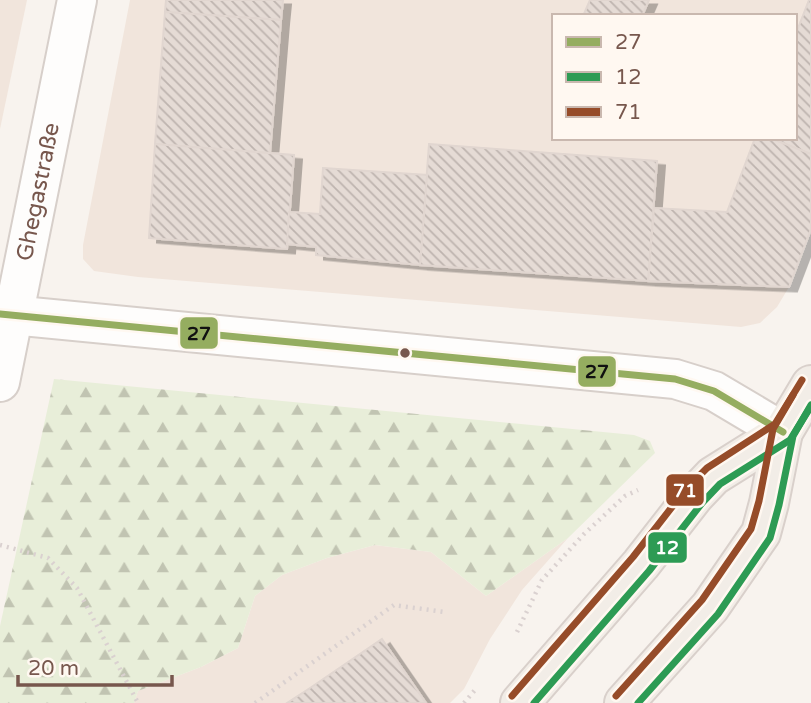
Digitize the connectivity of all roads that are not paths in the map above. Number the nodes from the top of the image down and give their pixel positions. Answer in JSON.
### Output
{"nodes":[{"id":1,"x":77,"y":0,"type":"edge"},
{"id":2,"x":6,"y":314,"type":"edge"},
{"id":3,"x":0,"y":382,"type":"edge"},
{"id":4,"x":811,"y":385,"type":"edge"},
{"id":5,"x":783,"y":432,"type":"junction"},
{"id":6,"x":520,"y":703,"type":"edge"},
{"id":7,"x":624,"y":703,"type":"edge"}],
"edges":[{"from":1,"to":2,"type":"street","name":"Ghegastraße"},
{"from":2,"to":3,"type":"street","name":"Ghegastraße"},
{"from":2,"to":5,"type":"street"},
{"from":4,"to":5,"type":"main road"},
{"from":5,"to":6,"type":"main road"},
{"from":5,"to":7,"type":"main road"}]}
